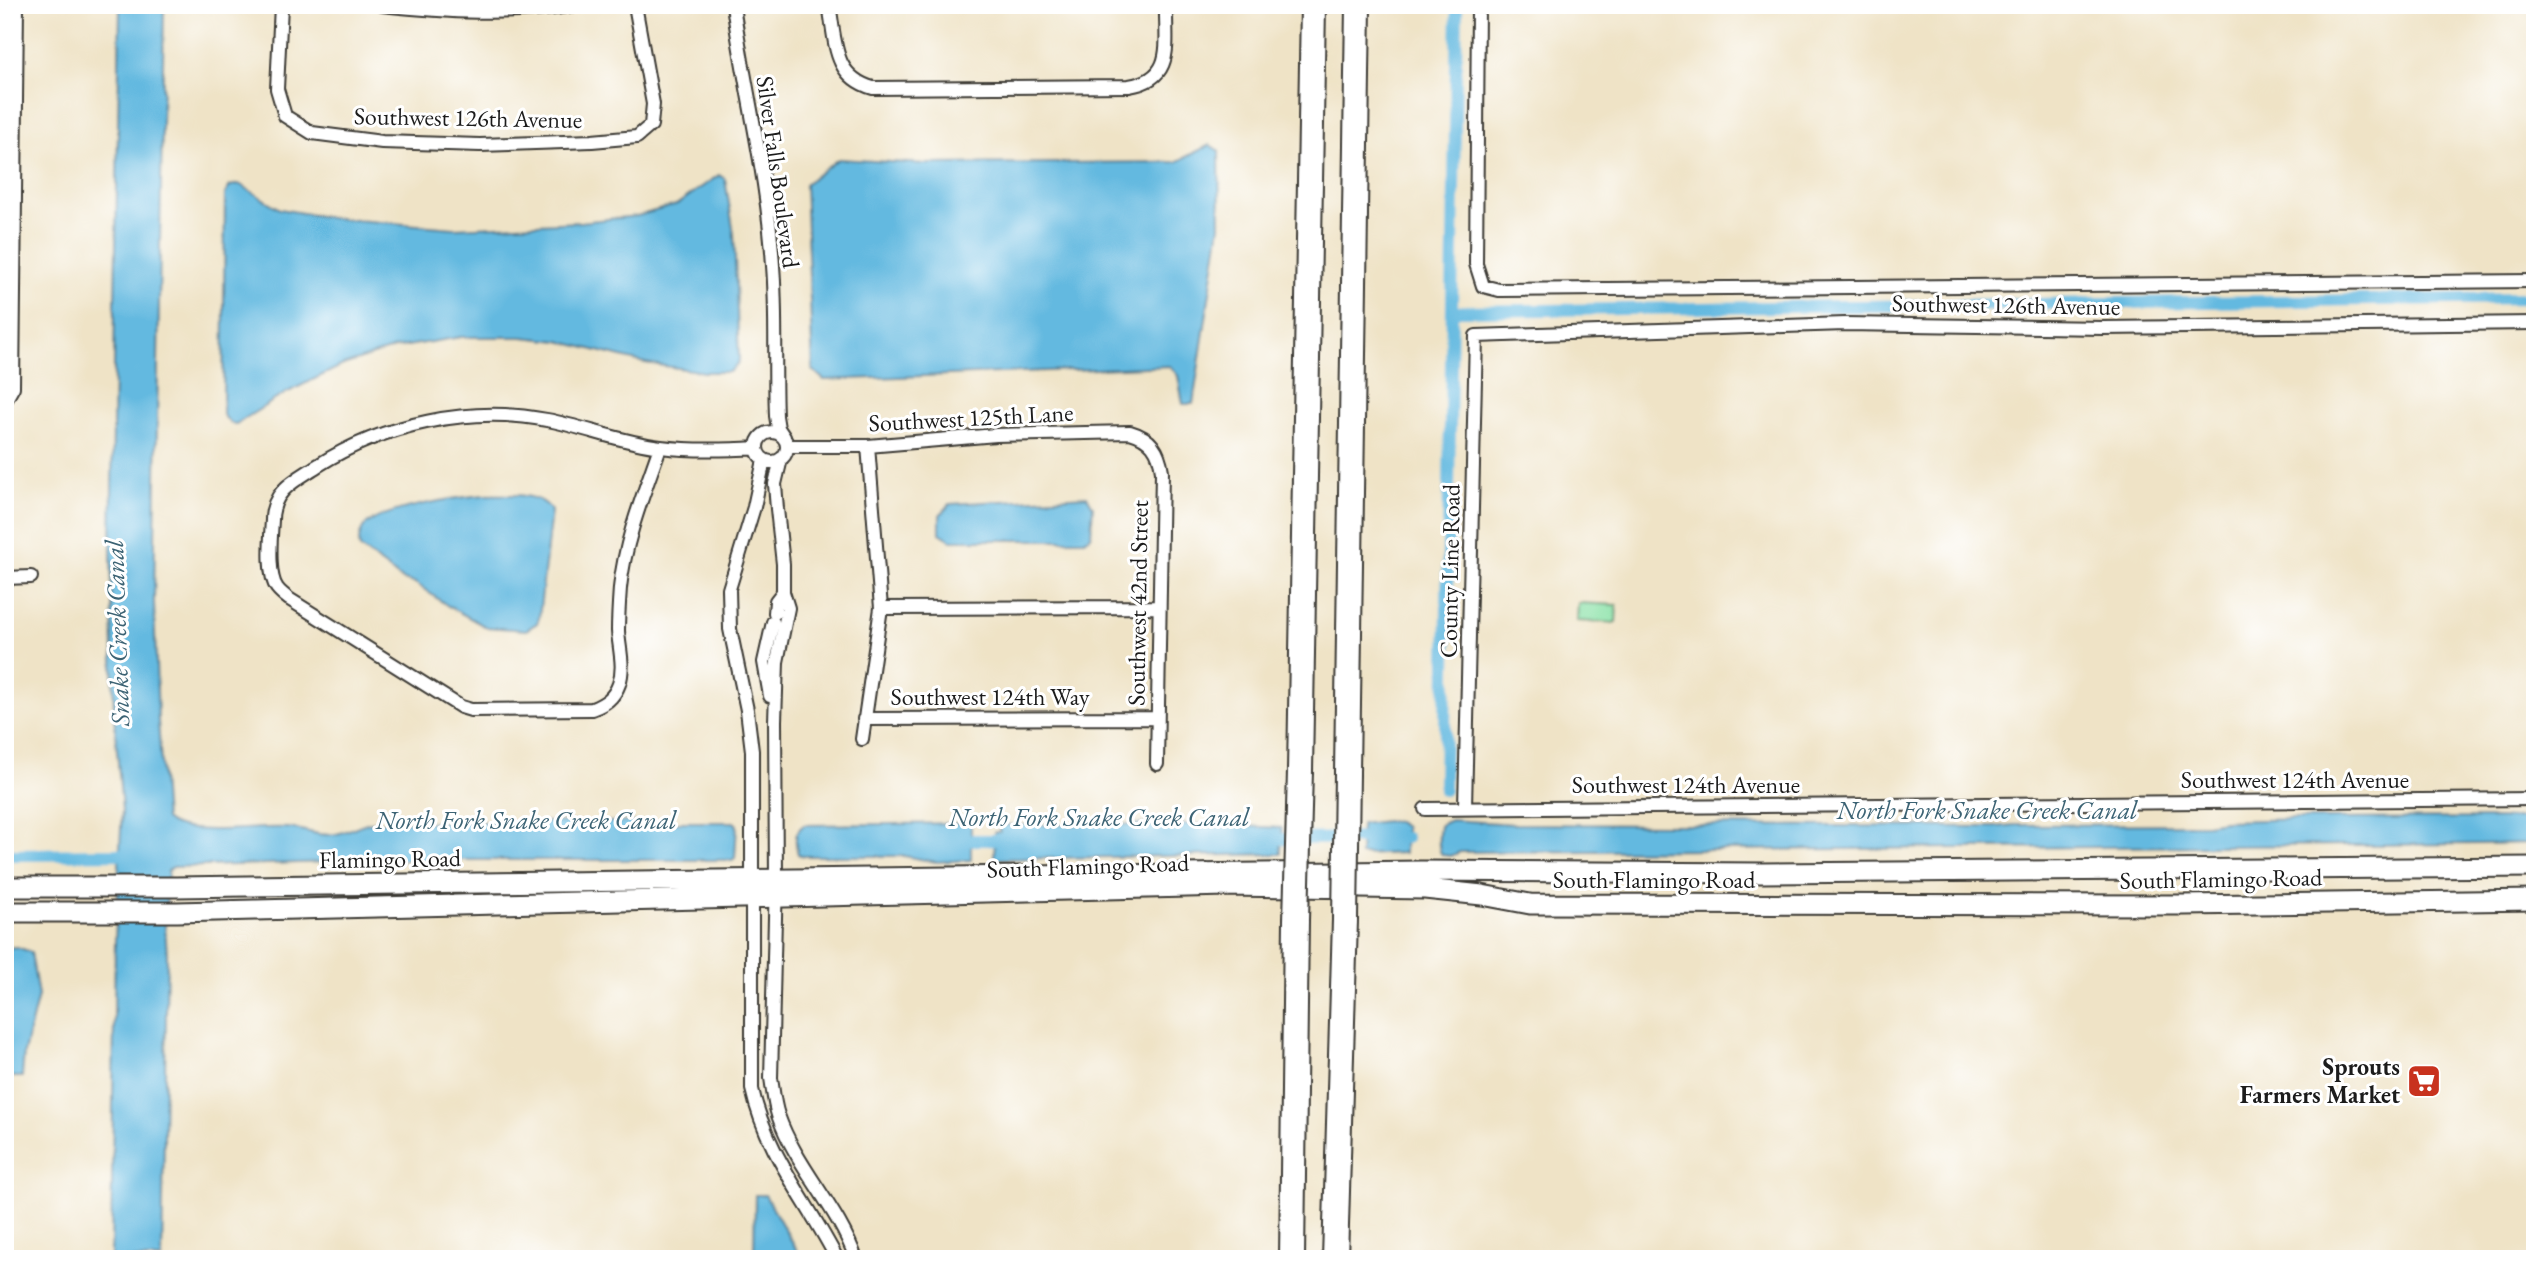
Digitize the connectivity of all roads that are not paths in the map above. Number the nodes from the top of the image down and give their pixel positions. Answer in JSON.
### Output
{"nodes":[{"id":1,"x":18,"y":5,"type":"edge"},
{"id":2,"x":281,"y":5,"type":"edge"},
{"id":3,"x":382,"y":5,"type":"edge"},
{"id":4,"x":574,"y":5,"type":"edge"},
{"id":5,"x":635,"y":5,"type":"edge"},
{"id":6,"x":733,"y":5,"type":"edge"},
{"id":7,"x":829,"y":5,"type":"edge"},
{"id":8,"x":1166,"y":5,"type":"edge"},
{"id":9,"x":1313,"y":5,"type":"edge"},
{"id":10,"x":1359,"y":5,"type":"edge"},
{"id":11,"x":1478,"y":5,"type":"edge"},
{"id":12,"x":10,"y":281,"type":"edge"},
{"id":13,"x":2535,"y":281,"type":"edge"},
{"id":14,"x":2535,"y":323,"type":"edge"},
{"id":15,"x":1476,"y":336,"type":"joint"},
{"id":16,"x":775,"y":388,"type":"junction"},
{"id":17,"x":5,"y":401,"type":"edge"},
{"id":18,"x":786,"y":442,"type":"junction"},
{"id":19,"x":758,"y":443,"type":"junction"},
{"id":20,"x":1153,"y":444,"type":"joint"},
{"id":21,"x":868,"y":446,"type":"junction"},
{"id":22,"x":660,"y":447,"type":"junction"},
{"id":23,"x":781,"y":459,"type":"junction"},
{"id":24,"x":764,"y":460,"type":"junction"},
{"id":25,"x":32,"y":577,"type":"dead end"},
{"id":26,"x":5,"y":578,"type":"edge"},
{"id":27,"x":783,"y":592,"type":"junction"},
{"id":28,"x":1159,"y":607,"type":"junction"},
{"id":29,"x":881,"y":608,"type":"junction"},
{"id":30,"x":1157,"y":718,"type":"junction"},
{"id":31,"x":864,"y":719,"type":"junction"},
{"id":32,"x":775,"y":721,"type":"junction"},
{"id":33,"x":862,"y":739,"type":"dead end"},
{"id":34,"x":1157,"y":764,"type":"dead end"},
{"id":35,"x":2535,"y":799,"type":"edge"},
{"id":36,"x":1465,"y":807,"type":"junction"},
{"id":37,"x":1425,"y":809,"type":"dead end"},
{"id":38,"x":2535,"y":867,"type":"edge"},
{"id":39,"x":751,"y":878,"type":"junction"},
{"id":40,"x":776,"y":878,"type":"junction"},
{"id":41,"x":5,"y":887,"type":"edge"},
{"id":42,"x":752,"y":898,"type":"junction"},
{"id":43,"x":775,"y":898,"type":"junction"},
{"id":44,"x":2535,"y":900,"type":"edge"},
{"id":45,"x":5,"y":912,"type":"edge"},
{"id":46,"x":850,"y":1242,"type":"junction"},
{"id":47,"x":835,"y":1256,"type":"edge"},
{"id":48,"x":856,"y":1259,"type":"edge"},
{"id":49,"x":1292,"y":1259,"type":"edge"},
{"id":50,"x":1335,"y":1259,"type":"edge"}],
"edges":[{"from":1,"to":12,"type":"street"},
{"from":2,"to":5,"type":"street","name":"Southwest 126th Avenue"},
{"from":3,"to":4,"type":"street"},
{"from":6,"to":16,"type":"street","name":"Silver Falls Boulevard"},
{"from":7,"to":8,"type":"street"},
{"from":9,"to":49,"type":"highway","bridge":true},
{"from":10,"to":50,"type":"highway","bridge":true},
{"from":11,"to":13,"type":"street","name":"Southwest 126th Avenue"},
{"from":12,"to":17,"type":"street"},
{"from":14,"to":15,"type":"street","name":"Southwest 126th Avenue"},
{"from":15,"to":36,"type":"street","name":"County Line Road"},
{"from":16,"to":18,"type":"street","name":"Silver Falls Boulevard"},
{"from":16,"to":19,"type":"street","name":"Silver Falls Boulevard"},
{"from":18,"to":19,"type":"street"},
{"from":18,"to":21,"type":"street","name":"Southwest 125th Lane"},
{"from":18,"to":23,"type":"street"},
{"from":19,"to":22,"type":"street"},
{"from":19,"to":24,"type":"street"},
{"from":20,"to":21,"type":"street","name":"Southwest 125th Lane"},
{"from":20,"to":28,"type":"street","name":"Southwest 42nd Street"},
{"from":21,"to":29,"type":"street"},
{"from":22,"to":22,"type":"street"},
{"from":23,"to":24,"type":"street"},
{"from":23,"to":27,"type":"street"},
{"from":24,"to":39,"type":"street"},
{"from":25,"to":26,"type":"street"},
{"from":27,"to":32,"type":"street"},
{"from":27,"to":32,"type":"street"},
{"from":28,"to":29,"type":"street"},
{"from":28,"to":30,"type":"street","name":"Southwest 42nd Street"},
{"from":29,"to":31,"type":"street"},
{"from":30,"to":31,"type":"street","name":"Southwest 124th Way"},
{"from":30,"to":34,"type":"street","name":"Southwest 42nd Street"},
{"from":31,"to":33,"type":"street"},
{"from":32,"to":40,"type":"street"},
{"from":35,"to":36,"type":"street","name":"Southwest 124th Avenue"},
{"from":36,"to":37,"type":"street","name":"Southwest 124th Avenue"},
{"from":38,"to":40,"type":"main road","name":"South Flamingo Road"},
{"from":39,"to":40,"type":"main road","name":"Flamingo Road"},
{"from":39,"to":41,"type":"main road","name":"Flamingo Road"},
{"from":39,"to":42,"type":"street"},
{"from":40,"to":43,"type":"street"},
{"from":42,"to":43,"type":"main road","name":"Flamingo Road"},
{"from":42,"to":45,"type":"main road","name":"Flamingo Road"},
{"from":42,"to":47,"type":"street"},
{"from":43,"to":44,"type":"main road","name":"South Flamingo Road"},
{"from":43,"to":46,"type":"street"},
{"from":46,"to":47,"type":"street"},
{"from":46,"to":48,"type":"street"}]}
